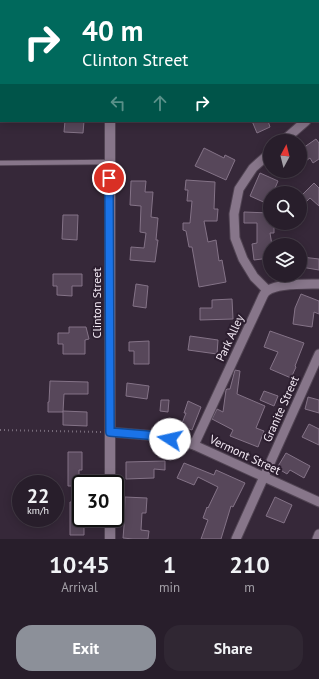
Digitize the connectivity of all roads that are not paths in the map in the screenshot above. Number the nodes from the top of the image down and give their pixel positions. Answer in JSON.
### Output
{"nodes":[{"id":1,"x":110,"y":122,"type":"edge"},
{"id":2,"x":305,"y":122,"type":"edge"},
{"id":3,"x":291,"y":134,"type":"edge"},
{"id":4,"x":263,"y":159,"type":"edge"},
{"id":5,"x":109,"y":162,"type":"junction"},
{"id":6,"x":0,"y":163,"type":"edge"},
{"id":7,"x":319,"y":284,"type":"edge"},
{"id":8,"x":267,"y":290,"type":"junction"},
{"id":9,"x":319,"y":354,"type":"edge"},
{"id":10,"x":110,"y":432,"type":"junction"},
{"id":11,"x":194,"y":445,"type":"junction"},
{"id":12,"x":110,"y":475,"type":"edge"},
{"id":13,"x":264,"y":477,"type":"junction"},
{"id":14,"x":319,"y":502,"type":"edge"},
{"id":15,"x":110,"y":527,"type":"edge"},
{"id":16,"x":319,"y":534,"type":"edge"},
{"id":17,"x":110,"y":539,"type":"edge"},
{"id":18,"x":236,"y":539,"type":"edge"},
{"id":19,"x":317,"y":539,"type":"edge"}],
"edges":[{"from":1,"to":5,"type":"street","name":"Clinton Street"},
{"from":2,"to":3,"type":"street"},
{"from":4,"to":8,"type":"street"},
{"from":5,"to":6,"type":"lane"},
{"from":5,"to":10,"type":"street","name":"Clinton Street"},
{"from":7,"to":8,"type":"street"},
{"from":8,"to":11,"type":"street","name":"Park Alley"},
{"from":9,"to":13,"type":"street","name":"Granite Street"},
{"from":10,"to":11,"type":"street","name":"Vermont Street"},
{"from":10,"to":12,"type":"street","name":"Clinton Street"},
{"from":11,"to":13,"type":"street","name":"Vermont Street"},
{"from":13,"to":14,"type":"street","name":"Vermont Street"},
{"from":13,"to":18,"type":"street","name":"Granite Street"},
{"from":15,"to":17,"type":"street"},
{"from":16,"to":19,"type":"street"}]}
